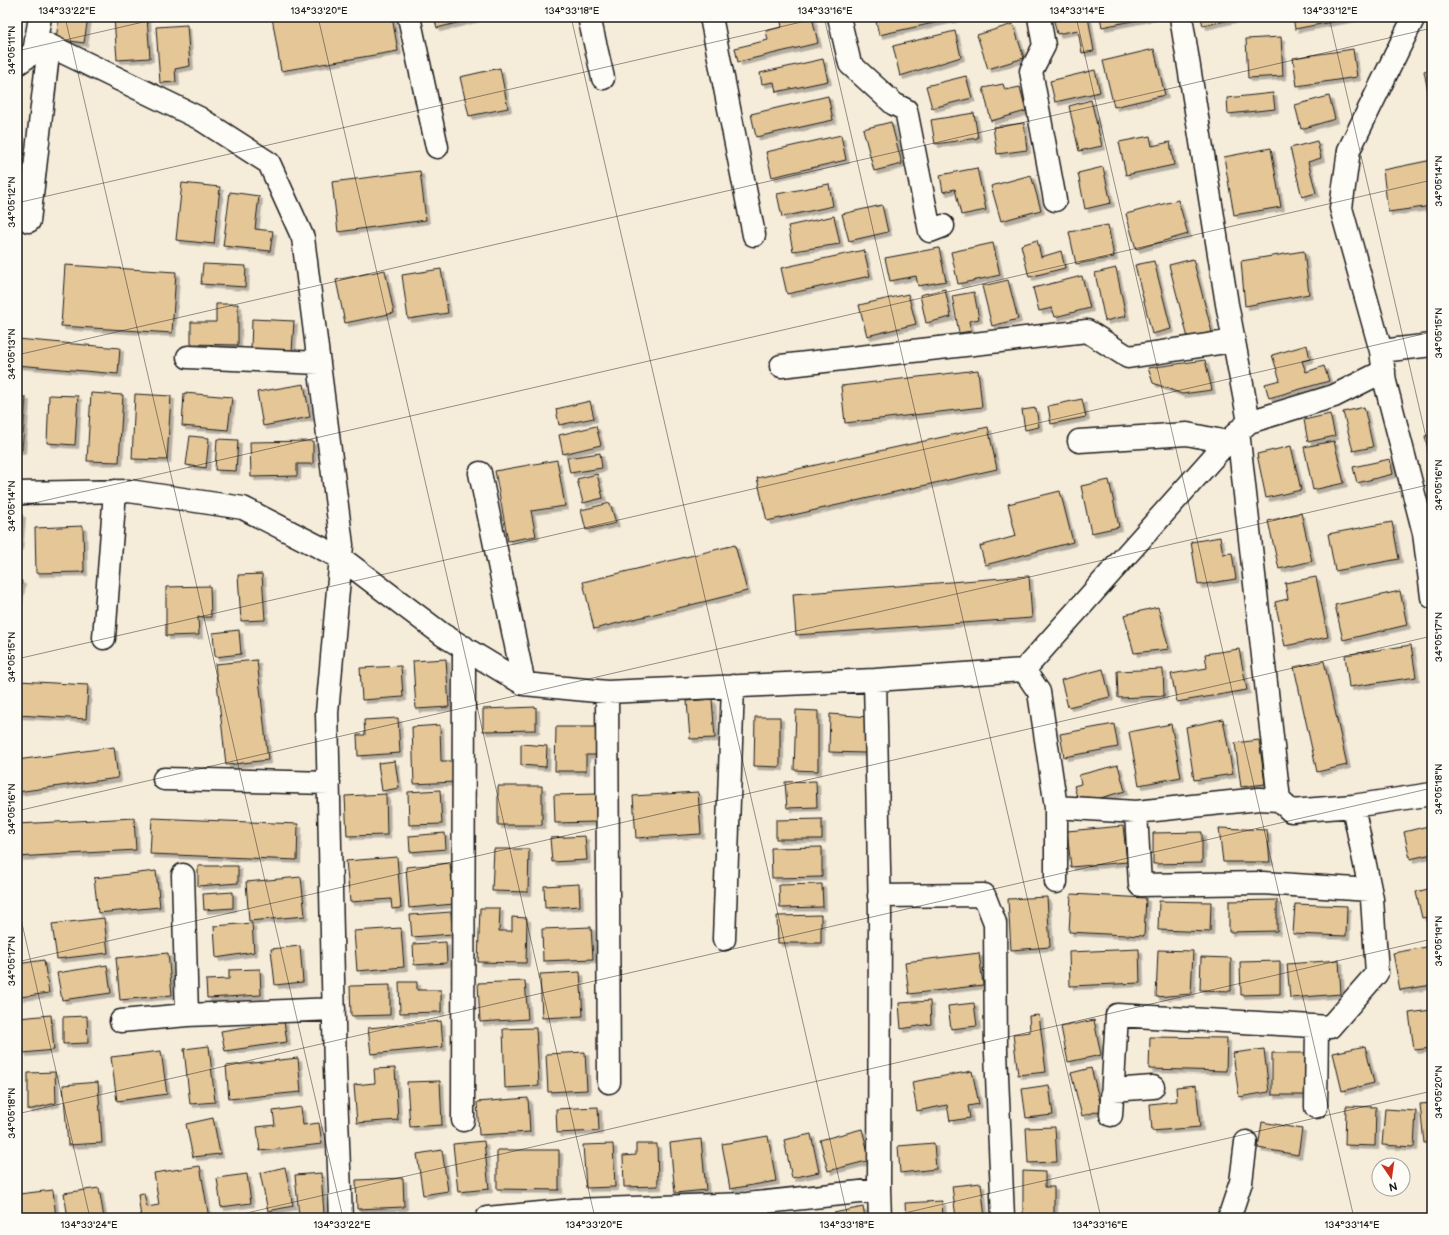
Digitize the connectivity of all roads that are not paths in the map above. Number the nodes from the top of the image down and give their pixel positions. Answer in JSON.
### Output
{"nodes":[{"id":1,"x":40,"y":17,"type":"edge"},
{"id":2,"x":409,"y":17,"type":"edge"},
{"id":3,"x":589,"y":17,"type":"edge"},
{"id":4,"x":711,"y":17,"type":"edge"},
{"id":5,"x":839,"y":17,"type":"edge"},
{"id":6,"x":1039,"y":17,"type":"edge"},
{"id":7,"x":1181,"y":17,"type":"edge"},
{"id":8,"x":1414,"y":17,"type":"edge"},
{"id":9,"x":43,"y":42,"type":"junction"},
{"id":10,"x":17,"y":64,"type":"edge"},
{"id":11,"x":603,"y":78,"type":"dead end"},
{"id":12,"x":437,"y":147,"type":"dead end"},
{"id":13,"x":1055,"y":200,"type":"dead end"},
{"id":14,"x":29,"y":221,"type":"dead end"},
{"id":15,"x":942,"y":226,"type":"dead end"},
{"id":16,"x":754,"y":235,"type":"dead end"},
{"id":17,"x":1233,"y":341,"type":"junction"},
{"id":18,"x":1432,"y":346,"type":"edge"},
{"id":19,"x":188,"y":357,"type":"dead end"},
{"id":20,"x":1382,"y":361,"type":"junction"},
{"id":21,"x":319,"y":363,"type":"junction"},
{"id":22,"x":781,"y":366,"type":"dead end"},
{"id":23,"x":1238,"y":432,"type":"junction"},
{"id":24,"x":1079,"y":441,"type":"dead end"},
{"id":25,"x":480,"y":473,"type":"dead end"},
{"id":26,"x":115,"y":490,"type":"junction"},
{"id":27,"x":17,"y":494,"type":"edge"},
{"id":28,"x":341,"y":558,"type":"junction"},
{"id":29,"x":1432,"y":597,"type":"edge"},
{"id":30,"x":104,"y":638,"type":"dead end"},
{"id":31,"x":464,"y":647,"type":"junction"},
{"id":32,"x":1024,"y":670,"type":"junction"},
{"id":33,"x":875,"y":680,"type":"junction"},
{"id":34,"x":524,"y":684,"type":"junction"},
{"id":35,"x":733,"y":686,"type":"junction"},
{"id":36,"x":607,"y":692,"type":"junction"},
{"id":37,"x":164,"y":779,"type":"dead end"},
{"id":38,"x":329,"y":783,"type":"junction"},
{"id":39,"x":1432,"y":794,"type":"edge"},
{"id":40,"x":1279,"y":800,"type":"junction"},
{"id":41,"x":1352,"y":806,"type":"junction"},
{"id":42,"x":1056,"y":807,"type":"junction"},
{"id":43,"x":1136,"y":812,"type":"junction"},
{"id":44,"x":183,"y":875,"type":"dead end"},
{"id":45,"x":1056,"y":882,"type":"dead end"},
{"id":46,"x":1370,"y":890,"type":"junction"},
{"id":47,"x":880,"y":896,"type":"junction"},
{"id":48,"x":724,"y":939,"type":"dead end"},
{"id":49,"x":334,"y":1009,"type":"junction"},
{"id":50,"x":187,"y":1015,"type":"junction"},
{"id":51,"x":121,"y":1021,"type":"dead end"},
{"id":52,"x":1317,"y":1027,"type":"junction"},
{"id":53,"x":609,"y":1082,"type":"dead end"},
{"id":54,"x":1153,"y":1087,"type":"dead end"},
{"id":55,"x":1113,"y":1090,"type":"junction"},
{"id":56,"x":1316,"y":1107,"type":"dead end"},
{"id":57,"x":1111,"y":1114,"type":"dead end"},
{"id":58,"x":463,"y":1120,"type":"dead end"},
{"id":59,"x":1246,"y":1142,"type":"dead end"},
{"id":60,"x":879,"y":1190,"type":"junction"},
{"id":61,"x":341,"y":1218,"type":"edge"},
{"id":62,"x":487,"y":1218,"type":"edge"},
{"id":63,"x":880,"y":1218,"type":"edge"},
{"id":64,"x":1003,"y":1218,"type":"edge"},
{"id":65,"x":1229,"y":1218,"type":"edge"}],
"edges":[{"from":1,"to":9,"type":"street"},
{"from":2,"to":12,"type":"street"},
{"from":3,"to":11,"type":"street"},
{"from":4,"to":16,"type":"street"},
{"from":5,"to":15,"type":"street"},
{"from":6,"to":13,"type":"street"},
{"from":7,"to":17,"type":"street"},
{"from":8,"to":20,"type":"street"},
{"from":9,"to":10,"type":"street"},
{"from":9,"to":14,"type":"street"},
{"from":9,"to":21,"type":"street"},
{"from":17,"to":22,"type":"street"},
{"from":17,"to":23,"type":"street"},
{"from":18,"to":20,"type":"street"},
{"from":19,"to":21,"type":"street"},
{"from":20,"to":23,"type":"street"},
{"from":20,"to":29,"type":"street"},
{"from":21,"to":28,"type":"street"},
{"from":23,"to":24,"type":"street"},
{"from":23,"to":32,"type":"street"},
{"from":23,"to":40,"type":"street"},
{"from":25,"to":34,"type":"street"},
{"from":26,"to":27,"type":"street"},
{"from":26,"to":28,"type":"street"},
{"from":26,"to":30,"type":"street"},
{"from":28,"to":31,"type":"street"},
{"from":28,"to":38,"type":"street"},
{"from":31,"to":34,"type":"street"},
{"from":31,"to":58,"type":"street"},
{"from":32,"to":33,"type":"street"},
{"from":32,"to":42,"type":"street"},
{"from":33,"to":35,"type":"street"},
{"from":33,"to":47,"type":"street"},
{"from":34,"to":36,"type":"street"},
{"from":35,"to":36,"type":"street"},
{"from":35,"to":48,"type":"street"},
{"from":36,"to":53,"type":"street"},
{"from":37,"to":38,"type":"street"},
{"from":38,"to":49,"type":"street"},
{"from":39,"to":41,"type":"street"},
{"from":40,"to":41,"type":"street"},
{"from":40,"to":43,"type":"street"},
{"from":41,"to":46,"type":"street"},
{"from":42,"to":43,"type":"street"},
{"from":42,"to":45,"type":"street"},
{"from":43,"to":46,"type":"street"},
{"from":44,"to":50,"type":"street"},
{"from":46,"to":52,"type":"street"},
{"from":47,"to":60,"type":"street"},
{"from":47,"to":64,"type":"street"},
{"from":49,"to":50,"type":"street"},
{"from":49,"to":61,"type":"street"},
{"from":50,"to":51,"type":"street"},
{"from":52,"to":55,"type":"street"},
{"from":52,"to":56,"type":"street"},
{"from":54,"to":55,"type":"street"},
{"from":55,"to":57,"type":"street"},
{"from":59,"to":65,"type":"street"},
{"from":60,"to":62,"type":"street"},
{"from":60,"to":63,"type":"street"}]}
